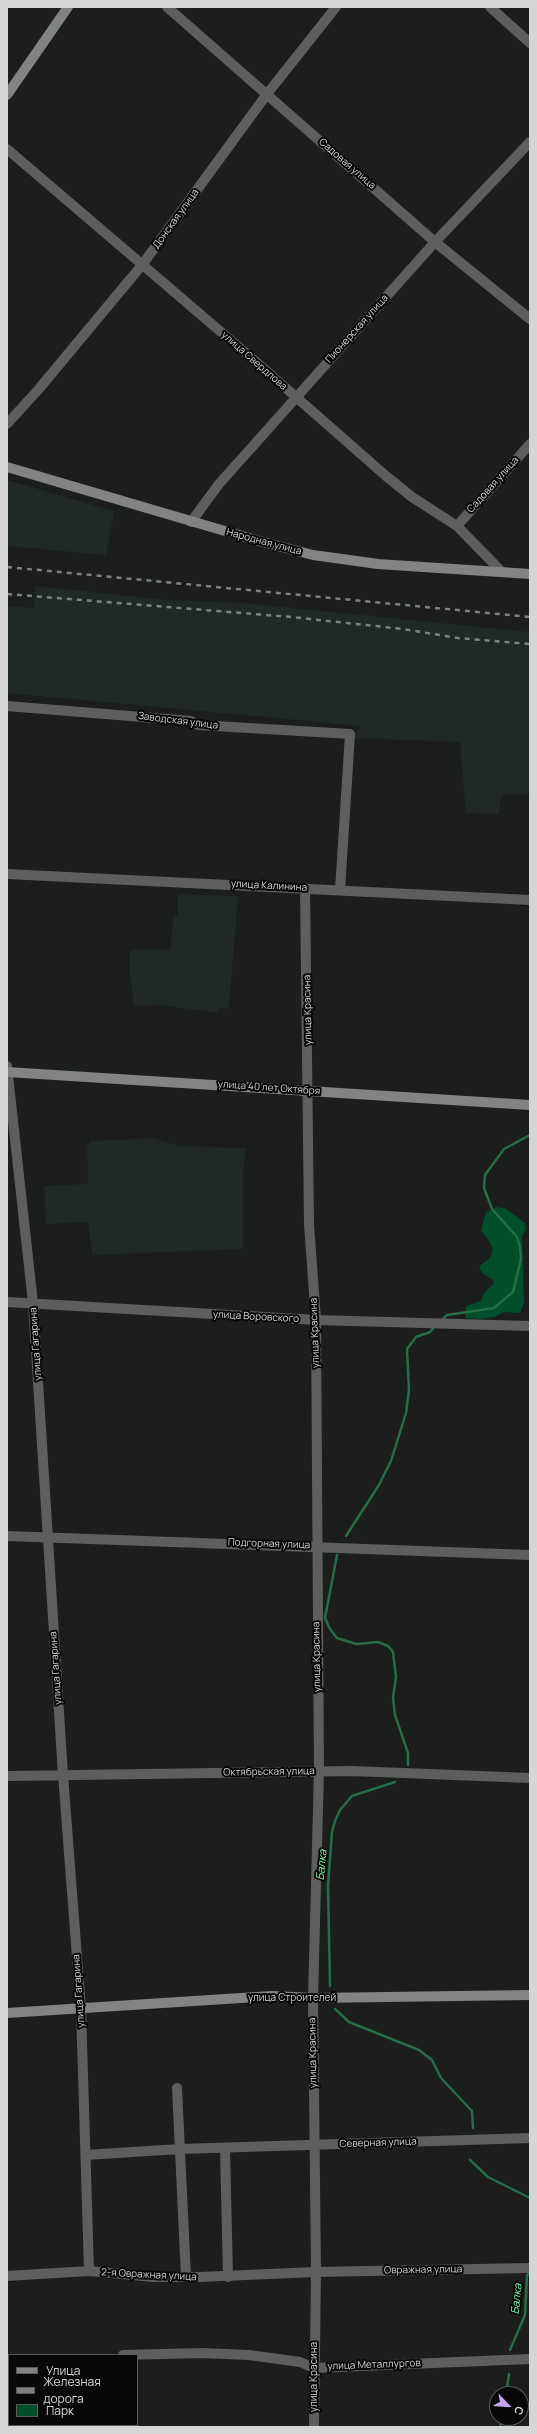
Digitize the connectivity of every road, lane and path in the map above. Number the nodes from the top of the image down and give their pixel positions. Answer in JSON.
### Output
{"nodes":[{"id":1,"x":68,"y":7,"type":"edge"},
{"id":2,"x":167,"y":7,"type":"edge"},
{"id":3,"x":336,"y":7,"type":"edge"},
{"id":4,"x":490,"y":7,"type":"edge"},
{"id":5,"x":530,"y":43,"type":"edge"},
{"id":6,"x":267,"y":94,"type":"junction"},
{"id":7,"x":7,"y":95,"type":"edge"},
{"id":8,"x":530,"y":142,"type":"edge"},
{"id":9,"x":7,"y":149,"type":"edge"},
{"id":10,"x":435,"y":242,"type":"junction"},
{"id":11,"x":142,"y":264,"type":"junction"},
{"id":12,"x":530,"y":319,"type":"edge"},
{"id":13,"x":296,"y":398,"type":"junction"},
{"id":14,"x":7,"y":424,"type":"edge"},
{"id":15,"x":530,"y":444,"type":"edge"},
{"id":16,"x":7,"y":467,"type":"edge"},
{"id":17,"x":191,"y":522,"type":"junction"},
{"id":18,"x":457,"y":526,"type":"junction"},
{"id":19,"x":502,"y":572,"type":"junction"},
{"id":20,"x":530,"y":574,"type":"edge"},
{"id":21,"x":7,"y":706,"type":"edge"},
{"id":22,"x":7,"y":874,"type":"edge"},
{"id":23,"x":306,"y":888,"type":"junction"},
{"id":24,"x":340,"y":890,"type":"junction"},
{"id":25,"x":530,"y":900,"type":"edge"},
{"id":26,"x":7,"y":1070,"type":"edge"},
{"id":27,"x":309,"y":1091,"type":"junction"},
{"id":28,"x":530,"y":1106,"type":"edge"},
{"id":29,"x":7,"y":1302,"type":"edge"},
{"id":30,"x":33,"y":1303,"type":"junction"},
{"id":31,"x":316,"y":1320,"type":"junction"},
{"id":32,"x":530,"y":1326,"type":"edge"},
{"id":33,"x":7,"y":1536,"type":"edge"},
{"id":34,"x":48,"y":1537,"type":"junction"},
{"id":35,"x":316,"y":1546,"type":"junction"},
{"id":36,"x":530,"y":1554,"type":"edge"},
{"id":37,"x":319,"y":1771,"type":"junction"},
{"id":38,"x":63,"y":1775,"type":"junction"},
{"id":39,"x":7,"y":1776,"type":"edge"},
{"id":40,"x":530,"y":1778,"type":"edge"},
{"id":41,"x":530,"y":1995,"type":"edge"},
{"id":42,"x":313,"y":1998,"type":"junction"},
{"id":43,"x":81,"y":2009,"type":"junction"},
{"id":44,"x":7,"y":2013,"type":"edge"},
{"id":45,"x":177,"y":2088,"type":"dead end"},
{"id":46,"x":530,"y":2138,"type":"edge"},
{"id":47,"x":314,"y":2146,"type":"junction"},
{"id":48,"x":180,"y":2149,"type":"junction"},
{"id":49,"x":226,"y":2149,"type":"junction"},
{"id":50,"x":86,"y":2155,"type":"junction"},
{"id":51,"x":530,"y":2268,"type":"edge"},
{"id":52,"x":89,"y":2271,"type":"junction"},
{"id":53,"x":316,"y":2272,"type":"junction"},
{"id":54,"x":7,"y":2276,"type":"edge"},
{"id":55,"x":186,"y":2277,"type":"junction"},
{"id":56,"x":228,"y":2277,"type":"junction"},
{"id":57,"x":138,"y":2355,"type":"edge"},
{"id":58,"x":530,"y":2359,"type":"edge"},
{"id":59,"x":314,"y":2368,"type":"junction"},
{"id":60,"x":314,"y":2427,"type":"edge"}],
"edges":[{"from":1,"to":7,"type":"street"},
{"from":2,"to":6,"type":"street","name":"Садовая улица"},
{"from":3,"to":6,"type":"street","name":"Донская улица"},
{"from":4,"to":5,"type":"street"},
{"from":6,"to":10,"type":"street","name":"Садовая улица"},
{"from":6,"to":11,"type":"street","name":"Донская улица"},
{"from":8,"to":10,"type":"street","name":"Пионерская улица"},
{"from":9,"to":11,"type":"street","name":"улица Свердлова"},
{"from":10,"to":12,"type":"street","name":"Садовая улица"},
{"from":10,"to":13,"type":"street","name":"Пионерская улица"},
{"from":11,"to":13,"type":"street","name":"улица Свердлова"},
{"from":11,"to":14,"type":"street","name":"Донская улица"},
{"from":13,"to":17,"type":"street","name":"Пионерская улица"},
{"from":13,"to":18,"type":"street","name":"улица Свердлова"},
{"from":15,"to":18,"type":"street","name":"Садовая улица"},
{"from":16,"to":17,"type":"street","name":"Народная улица"},
{"from":17,"to":19,"type":"street","name":"Народная улица"},
{"from":18,"to":19,"type":"street","name":"улица Свердлова"},
{"from":19,"to":20,"type":"street","name":"Народная улица"},
{"from":21,"to":24,"type":"street","name":"Заводская улица"},
{"from":22,"to":23,"type":"street","name":"улица Калинина"},
{"from":23,"to":24,"type":"street","name":"улица Калинина"},
{"from":23,"to":27,"type":"street","name":"улица Красина"},
{"from":24,"to":25,"type":"street","name":"улица Калинина"},
{"from":26,"to":27,"type":"street","name":"улица 40 лет Октября"},
{"from":26,"to":30,"type":"street","name":"улица Гагарина"},
{"from":27,"to":28,"type":"street","name":"улица 40 лет Октября"},
{"from":27,"to":31,"type":"street","name":"улица Красина"},
{"from":29,"to":30,"type":"street","name":"улица Воровского"},
{"from":30,"to":31,"type":"street","name":"улица Воровского"},
{"from":30,"to":34,"type":"street","name":"улица Гагарина"},
{"from":31,"to":32,"type":"street","name":"улица Воровского"},
{"from":31,"to":35,"type":"street","name":"улица Красина"},
{"from":33,"to":34,"type":"street","name":"Подгорная улица"},
{"from":34,"to":35,"type":"street","name":"Подгорная улица"},
{"from":34,"to":38,"type":"street","name":"улица Гагарина"},
{"from":35,"to":36,"type":"street","name":"Подгорная улица"},
{"from":35,"to":37,"type":"street","name":"улица Красина"},
{"from":37,"to":38,"type":"street","name":"Октябрьская улица"},
{"from":37,"to":40,"type":"street","name":"Октябрьская улица"},
{"from":37,"to":42,"type":"street","name":"улица Красина"},
{"from":38,"to":39,"type":"street","name":"Октябрьская улица"},
{"from":38,"to":43,"type":"street","name":"улица Гагарина"},
{"from":41,"to":42,"type":"street","name":"улица Строителей"},
{"from":42,"to":43,"type":"street","name":"улица Строителей"},
{"from":42,"to":47,"type":"street","name":"улица Красина"},
{"from":43,"to":44,"type":"street","name":"улица Строителей"},
{"from":43,"to":50,"type":"street","name":"улица Гагарина"},
{"from":45,"to":48,"type":"street"},
{"from":46,"to":47,"type":"street","name":"Северная улица"},
{"from":47,"to":49,"type":"street","name":"Северная улица"},
{"from":47,"to":53,"type":"street","name":"улица Красина"},
{"from":48,"to":49,"type":"street","name":"Северная улица"},
{"from":48,"to":50,"type":"street","name":"Северная улица"},
{"from":48,"to":55,"type":"street"},
{"from":49,"to":56,"type":"street"},
{"from":50,"to":52,"type":"street","name":"улица Гагарина"},
{"from":51,"to":53,"type":"street","name":"Овражная улица"},
{"from":52,"to":54,"type":"street","name":"2-я Овражная улица"},
{"from":52,"to":55,"type":"street","name":"2-я Овражная улица"},
{"from":53,"to":56,"type":"street","name":"2-я Овражная улица"},
{"from":53,"to":59,"type":"street","name":"улица Красина"},
{"from":55,"to":56,"type":"street","name":"2-я Овражная улица"},
{"from":57,"to":59,"type":"street","name":"улица Металлургов"},
{"from":58,"to":59,"type":"street","name":"улица Металлургов"},
{"from":59,"to":60,"type":"street","name":"улица Красина"}]}
